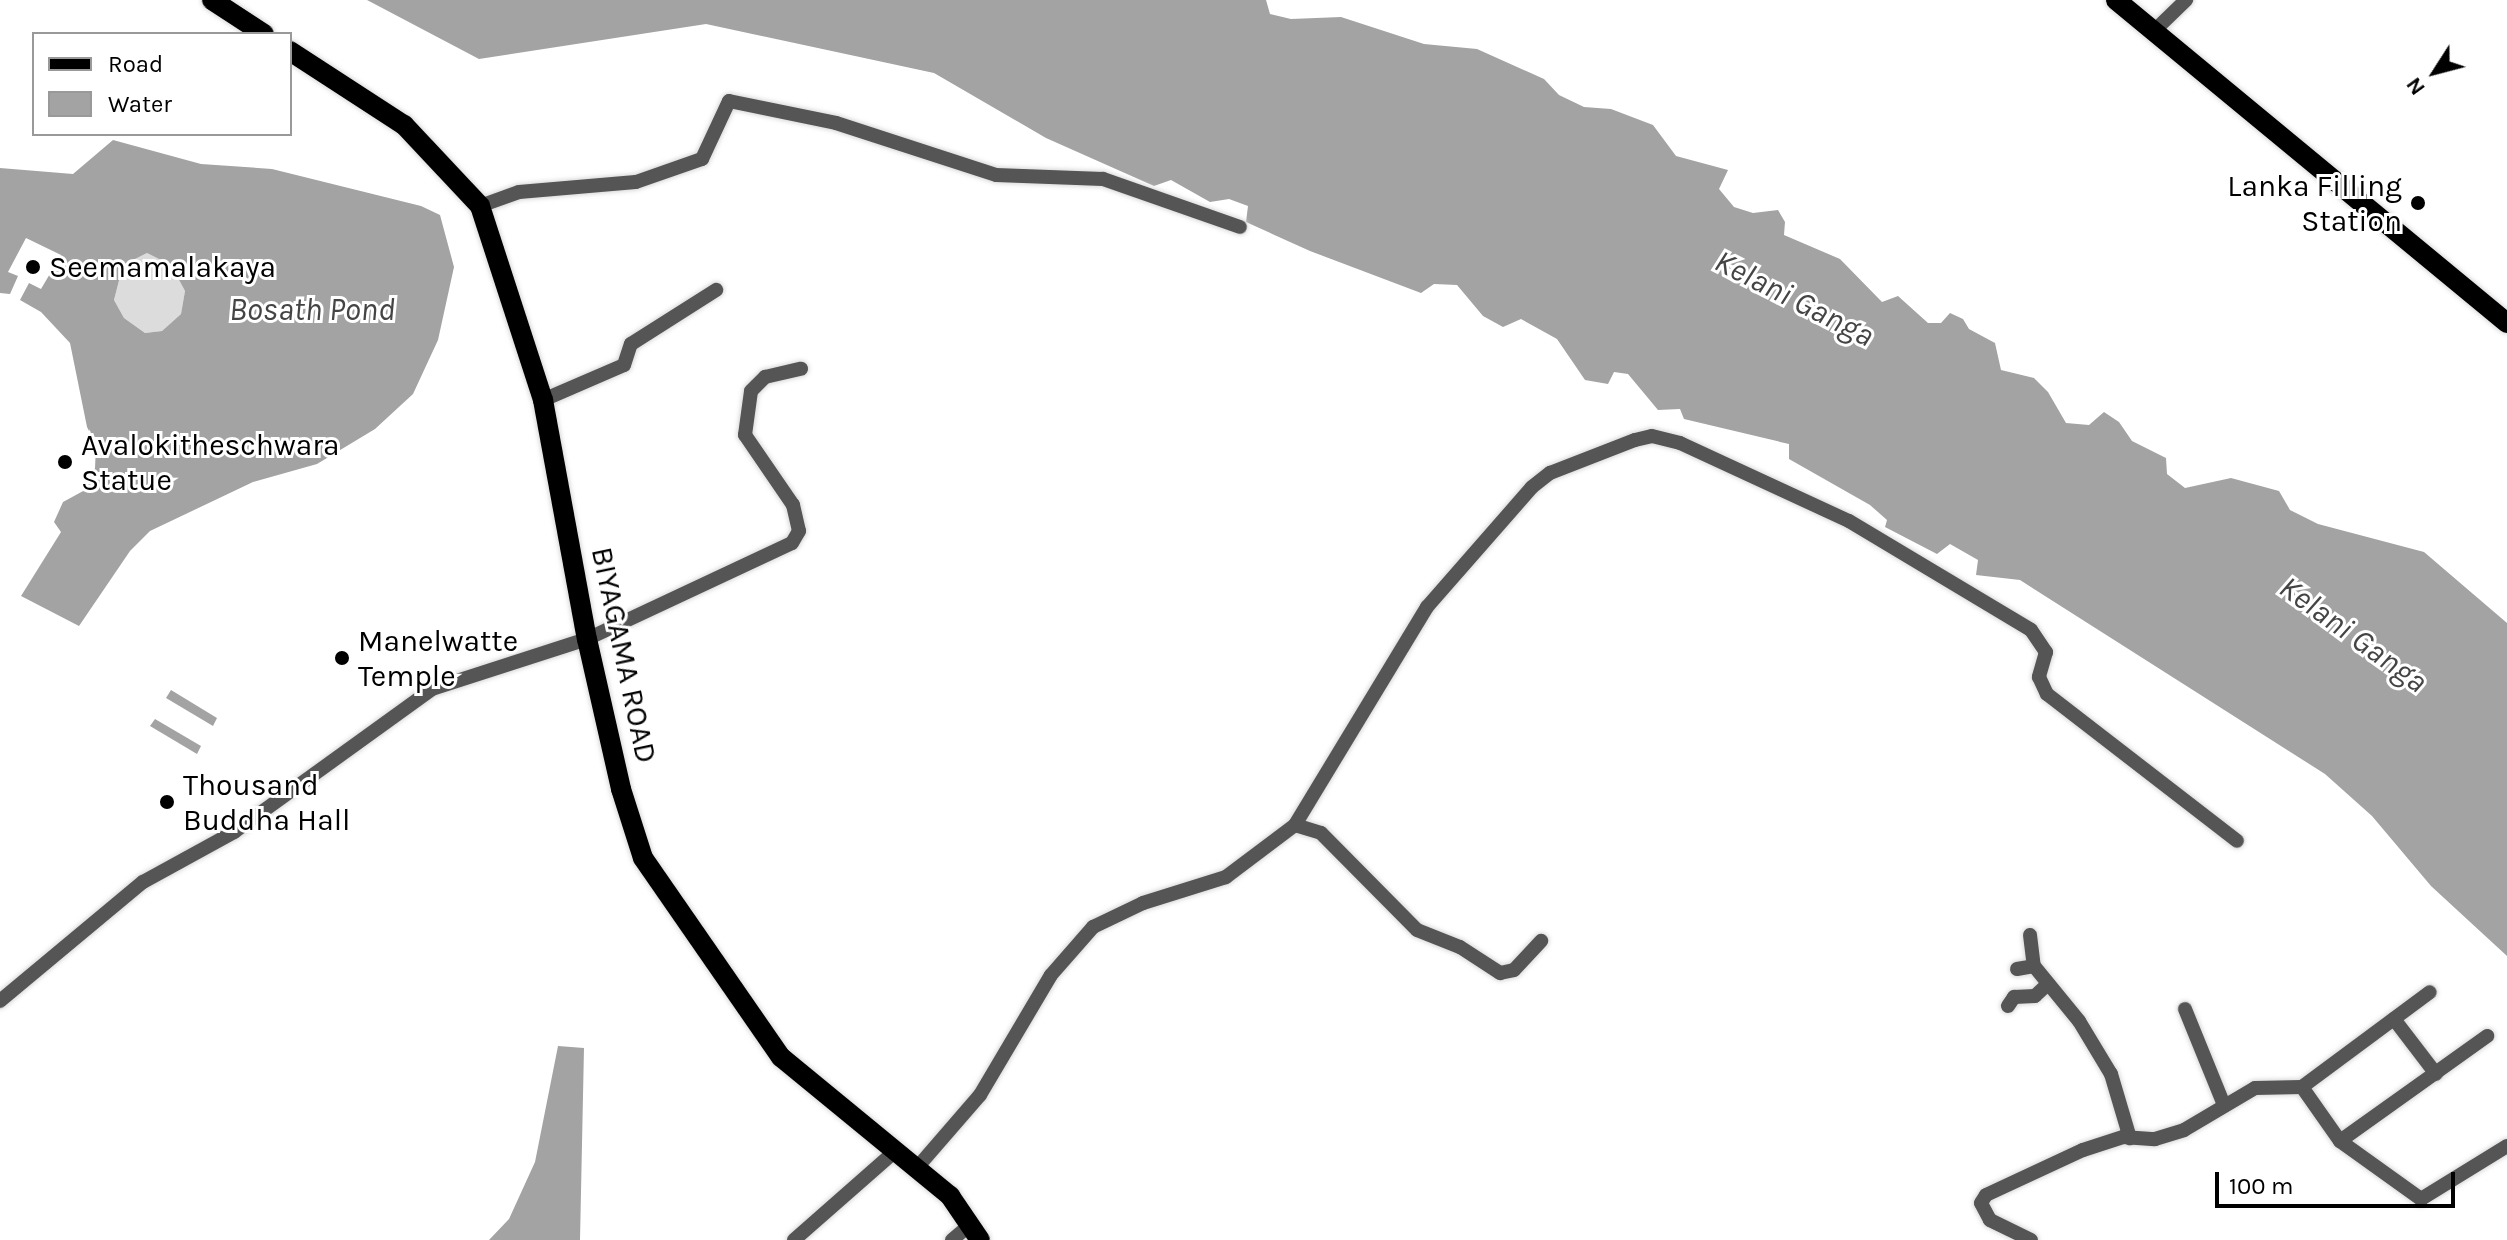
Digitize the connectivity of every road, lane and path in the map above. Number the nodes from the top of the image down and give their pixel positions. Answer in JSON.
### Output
{"nodes":[{"id":1,"x":212,"y":0,"type":"edge"},
{"id":2,"x":2116,"y":0,"type":"edge"},
{"id":3,"x":2186,"y":0,"type":"edge"},
{"id":4,"x":2154,"y":31,"type":"junction"},
{"id":5,"x":261,"y":32,"type":"edge"},
{"id":6,"x":292,"y":52,"type":"edge"},
{"id":7,"x":480,"y":206,"type":"junction"},
{"id":8,"x":1240,"y":227,"type":"dead end"},
{"id":9,"x":716,"y":290,"type":"dead end"},
{"id":10,"x":2507,"y":323,"type":"edge"},
{"id":11,"x":801,"y":369,"type":"dead end"},
{"id":12,"x":543,"y":400,"type":"junction"},
{"id":13,"x":587,"y":639,"type":"junction"},
{"id":14,"x":1295,"y":825,"type":"junction"},
{"id":15,"x":2237,"y":841,"type":"dead end"},
{"id":16,"x":2030,"y":935,"type":"dead end"},
{"id":17,"x":1541,"y":941,"type":"dead end"},
{"id":18,"x":2034,"y":966,"type":"junction"},
{"id":19,"x":2017,"y":969,"type":"dead end"},
{"id":20,"x":2048,"y":984,"type":"junction"},
{"id":21,"x":2430,"y":992,"type":"dead end"},
{"id":22,"x":0,"y":1001,"type":"edge"},
{"id":23,"x":2008,"y":1006,"type":"dead end"},
{"id":24,"x":2185,"y":1009,"type":"dead end"},
{"id":25,"x":2394,"y":1019,"type":"junction"},
{"id":26,"x":2487,"y":1036,"type":"dead end"},
{"id":27,"x":2436,"y":1074,"type":"junction"},
{"id":28,"x":2302,"y":1087,"type":"junction"},
{"id":29,"x":2224,"y":1105,"type":"junction"},
{"id":30,"x":2130,"y":1138,"type":"junction"},
{"id":31,"x":2340,"y":1141,"type":"junction"},
{"id":32,"x":2507,"y":1146,"type":"edge"},
{"id":33,"x":893,"y":1153,"type":"junction"},
{"id":34,"x":915,"y":1170,"type":"junction"},
{"id":35,"x":975,"y":1233,"type":"edge"},
{"id":36,"x":794,"y":1240,"type":"edge"},
{"id":37,"x":952,"y":1240,"type":"edge"},
{"id":38,"x":2031,"y":1240,"type":"edge"}],
"edges":[{"from":1,"to":5,"type":"main road"},
{"from":2,"to":4,"type":"main road"},
{"from":3,"to":4,"type":"street"},
{"from":4,"to":10,"type":"main road"},
{"from":6,"to":7,"type":"main road","name":"BIYAGAMA ROAD"},
{"from":7,"to":8,"type":"street"},
{"from":7,"to":12,"type":"main road","name":"BIYAGAMA ROAD"},
{"from":9,"to":12,"type":"street"},
{"from":11,"to":13,"type":"street"},
{"from":12,"to":13,"type":"main road","name":"BIYAGAMA ROAD"},
{"from":13,"to":22,"type":"street"},
{"from":13,"to":33,"type":"main road","name":"BIYAGAMA ROAD"},
{"from":14,"to":15,"type":"street"},
{"from":14,"to":17,"type":"street"},
{"from":14,"to":34,"type":"street"},
{"from":16,"to":18,"type":"street"},
{"from":18,"to":19,"type":"street"},
{"from":18,"to":20,"type":"street"},
{"from":20,"to":23,"type":"street"},
{"from":20,"to":30,"type":"street"},
{"from":21,"to":25,"type":"street"},
{"from":24,"to":29,"type":"street"},
{"from":25,"to":27,"type":"street"},
{"from":25,"to":28,"type":"street"},
{"from":26,"to":27,"type":"street"},
{"from":27,"to":31,"type":"street"},
{"from":28,"to":29,"type":"street"},
{"from":28,"to":31,"type":"street"},
{"from":29,"to":30,"type":"street"},
{"from":30,"to":38,"type":"street"},
{"from":31,"to":32,"type":"street"},
{"from":33,"to":34,"type":"main road","name":"BIYAGAMA ROAD"},
{"from":33,"to":36,"type":"street"},
{"from":34,"to":35,"type":"main road","name":"BIYAGAMA ROAD"},
{"from":35,"to":37,"type":"street"}]}
